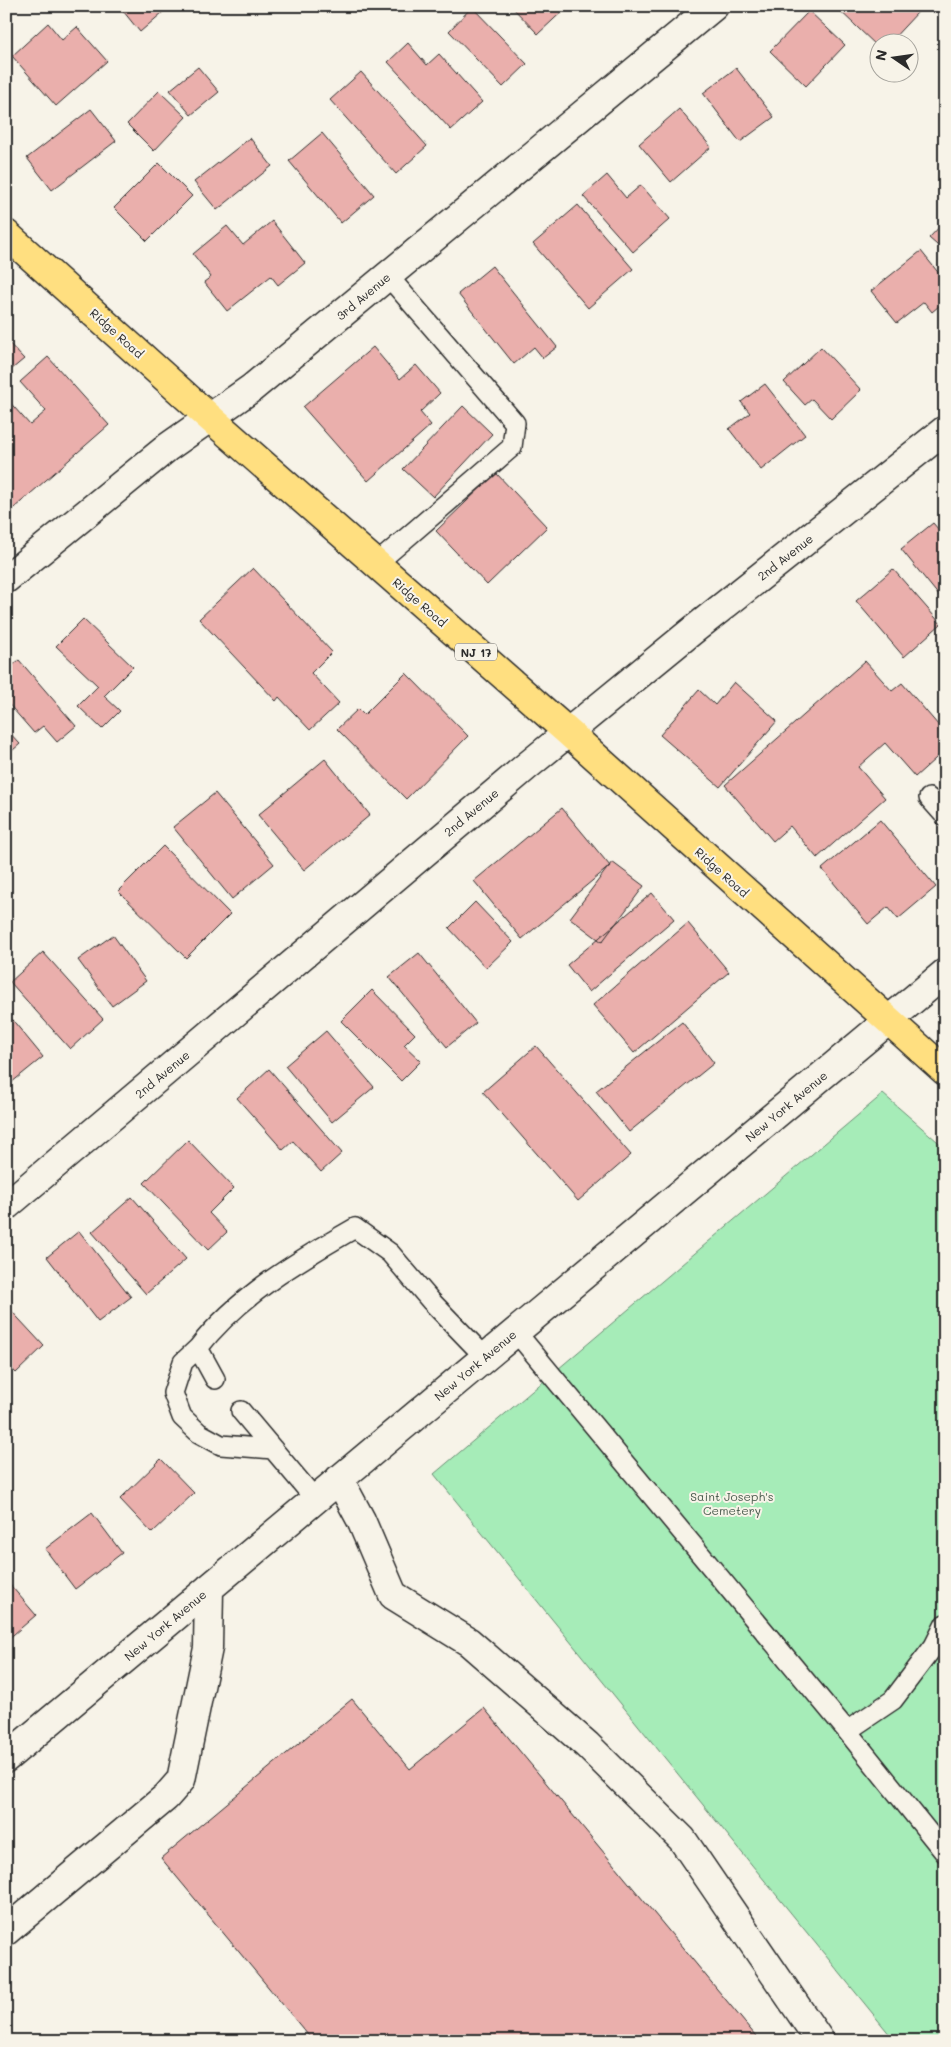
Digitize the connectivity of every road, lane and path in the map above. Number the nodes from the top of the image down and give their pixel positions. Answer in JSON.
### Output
{"nodes":[{"id":1,"x":714,"y":6,"type":"edge"},
{"id":2,"x":6,"y":234,"type":"edge"},
{"id":3,"x":388,"y":276,"type":"junction"},
{"id":4,"x":209,"y":417,"type":"junction"},
{"id":5,"x":945,"y":430,"type":"edge"},
{"id":6,"x":376,"y":564,"type":"junction"},
{"id":7,"x":6,"y":579,"type":"edge"},
{"id":8,"x":568,"y":732,"type":"junction"},
{"id":9,"x":929,"y":798,"type":"dead end"},
{"id":10,"x":945,"y":816,"type":"edge"},
{"id":11,"x":945,"y":973,"type":"edge"},
{"id":12,"x":887,"y":1021,"type":"junction"},
{"id":13,"x":945,"y":1071,"type":"edge"},
{"id":14,"x":6,"y":1206,"type":"edge"},
{"id":15,"x":516,"y":1332,"type":"junction"},
{"id":16,"x":198,"y":1348,"type":"junction"},
{"id":17,"x":485,"y":1357,"type":"junction"},
{"id":18,"x":215,"y":1379,"type":"dead end"},
{"id":19,"x":241,"y":1411,"type":"dead end"},
{"id":20,"x":273,"y":1450,"type":"junction"},
{"id":21,"x":339,"y":1479,"type":"junction"},
{"id":22,"x":316,"y":1499,"type":"junction"},
{"id":23,"x":209,"y":1588,"type":"junction"},
{"id":24,"x":945,"y":1624,"type":"edge"},
{"id":25,"x":847,"y":1732,"type":"junction"},
{"id":26,"x":6,"y":1758,"type":"edge"},
{"id":27,"x":945,"y":1853,"type":"edge"},
{"id":28,"x":6,"y":1931,"type":"edge"},
{"id":29,"x":820,"y":2041,"type":"edge"}],
"edges":[{"from":1,"to":3,"type":"street","name":"3rd Avenue"},
{"from":2,"to":4,"type":"main road","name":"Ridge Road","number":"NJ 17"},
{"from":3,"to":4,"type":"street","name":"3rd Avenue"},
{"from":3,"to":6,"type":"lane"},
{"from":4,"to":6,"type":"main road","name":"Ridge Road","number":"NJ 17"},
{"from":4,"to":7,"type":"street","name":"3rd Avenue"},
{"from":5,"to":8,"type":"street","name":"2nd Avenue"},
{"from":6,"to":8,"type":"main road","name":"Ridge Road","number":"NJ 17"},
{"from":8,"to":12,"type":"main road","name":"Ridge Road","number":"NJ 17"},
{"from":8,"to":14,"type":"street","name":"2nd Avenue"},
{"from":9,"to":10,"type":"lane"},
{"from":11,"to":12,"type":"street","name":"New York Avenue"},
{"from":12,"to":13,"type":"main road","name":"Ridge Road","number":"NJ 17"},
{"from":12,"to":15,"type":"street","name":"New York Avenue"},
{"from":15,"to":17,"type":"street","name":"New York Avenue"},
{"from":15,"to":25,"type":"lane"},
{"from":16,"to":17,"type":"lane"},
{"from":16,"to":18,"type":"lane"},
{"from":16,"to":20,"type":"lane"},
{"from":17,"to":21,"type":"street","name":"New York Avenue"},
{"from":19,"to":20,"type":"lane"},
{"from":20,"to":22,"type":"lane"},
{"from":21,"to":22,"type":"street","name":"New York Avenue"},
{"from":21,"to":29,"type":"street"},
{"from":22,"to":23,"type":"street","name":"New York Avenue"},
{"from":23,"to":26,"type":"street","name":"New York Avenue"},
{"from":23,"to":28,"type":"street"},
{"from":24,"to":25,"type":"lane"},
{"from":25,"to":27,"type":"lane"}]}
